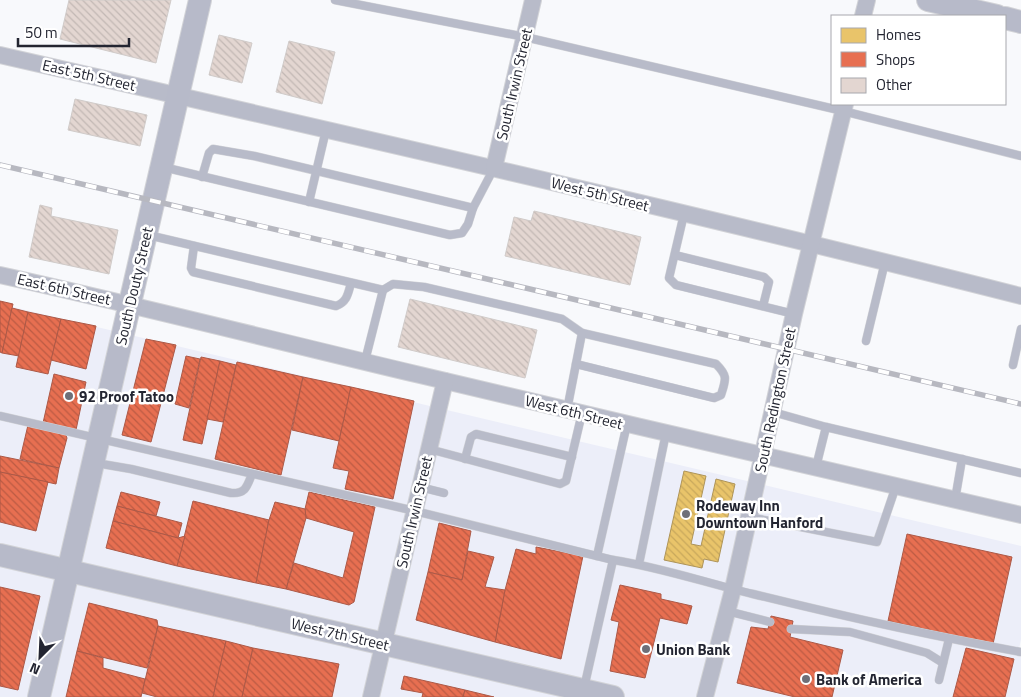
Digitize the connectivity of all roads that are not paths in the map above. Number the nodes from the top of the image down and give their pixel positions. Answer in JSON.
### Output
{"nodes":[{"id":1,"x":200,"y":0,"type":"edge"},
{"id":2,"x":335,"y":0,"type":"edge"},
{"id":3,"x":533,"y":0,"type":"edge"},
{"id":4,"x":867,"y":0,"type":"edge"},
{"id":5,"x":928,"y":0,"type":"edge"},
{"id":6,"x":863,"y":15,"type":"edge"},
{"id":7,"x":993,"y":15,"type":"edge"},
{"id":8,"x":1006,"y":18,"type":"edge"},
{"id":9,"x":1021,"y":22,"type":"edge"},
{"id":10,"x":525,"y":37,"type":"junction"},
{"id":11,"x":0,"y":54,"type":"edge"},
{"id":12,"x":178,"y":96,"type":"junction"},
{"id":13,"x":844,"y":108,"type":"edge"},
{"id":14,"x":326,"y":130,"type":"junction"},
{"id":15,"x":1021,"y":156,"type":"edge"},
{"id":16,"x":162,"y":167,"type":"junction"},
{"id":17,"x":494,"y":168,"type":"junction"},
{"id":18,"x":316,"y":171,"type":"junction"},
{"id":19,"x":202,"y":177,"type":"junction"},
{"id":20,"x":309,"y":202,"type":"junction"},
{"id":21,"x":473,"y":208,"type":"junction"},
{"id":22,"x":684,"y":214,"type":"junction"},
{"id":23,"x":146,"y":235,"type":"junction"},
{"id":24,"x":810,"y":243,"type":"junction"},
{"id":25,"x":194,"y":246,"type":"junction"},
{"id":26,"x":675,"y":255,"type":"junction"},
{"id":27,"x":885,"y":262,"type":"junction"},
{"id":28,"x":0,"y":275,"type":"edge"},
{"id":29,"x":351,"y":283,"type":"junction"},
{"id":30,"x":382,"y":290,"type":"junction"},
{"id":31,"x":1021,"y":296,"type":"edge"},
{"id":32,"x":129,"y":304,"type":"junction"},
{"id":33,"x":763,"y":306,"type":"junction"},
{"id":34,"x":794,"y":314,"type":"junction"},
{"id":35,"x":1021,"y":329,"type":"edge"},
{"id":36,"x":582,"y":333,"type":"junction"},
{"id":37,"x":866,"y":341,"type":"dead end"},
{"id":38,"x":365,"y":361,"type":"junction"},
{"id":39,"x":576,"y":364,"type":"junction"},
{"id":40,"x":1013,"y":365,"type":"dead end"},
{"id":41,"x":445,"y":380,"type":"junction"},
{"id":42,"x":574,"y":412,"type":"junction"},
{"id":43,"x":773,"y":412,"type":"junction"},
{"id":44,"x":0,"y":416,"type":"edge"},
{"id":45,"x":627,"y":424,"type":"junction"},
{"id":46,"x":826,"y":427,"type":"junction"},
{"id":47,"x":666,"y":433,"type":"junction"},
{"id":48,"x":100,"y":438,"type":"junction"},
{"id":49,"x":429,"y":449,"type":"junction"},
{"id":50,"x":763,"y":455,"type":"junction"},
{"id":51,"x":572,"y":457,"type":"junction"},
{"id":52,"x":465,"y":459,"type":"junction"},
{"id":53,"x":962,"y":460,"type":"junction"},
{"id":54,"x":94,"y":463,"type":"junction"},
{"id":55,"x":816,"y":466,"type":"junction"},
{"id":56,"x":1021,"y":473,"type":"edge"},
{"id":57,"x":252,"y":474,"type":"junction"},
{"id":58,"x":896,"y":486,"type":"junction"},
{"id":59,"x":420,"y":487,"type":"junction"},
{"id":60,"x":444,"y":493,"type":"dead end"},
{"id":61,"x":954,"y":500,"type":"junction"},
{"id":62,"x":415,"y":511,"type":"junction"},
{"id":63,"x":1021,"y":514,"type":"edge"},
{"id":64,"x":749,"y":517,"type":"junction"},
{"id":65,"x":0,"y":555,"type":"edge"},
{"id":66,"x":597,"y":556,"type":"junction"},
{"id":67,"x":612,"y":560,"type":"junction"},
{"id":68,"x":639,"y":564,"type":"junction"},
{"id":69,"x":67,"y":572,"type":"junction"},
{"id":70,"x":733,"y":589,"type":"junction"},
{"id":71,"x":727,"y":611,"type":"junction"},
{"id":72,"x":770,"y":622,"type":"dead end"},
{"id":73,"x":791,"y":629,"type":"dead end"},
{"id":74,"x":948,"y":639,"type":"junction"},
{"id":75,"x":383,"y":644,"type":"junction"},
{"id":76,"x":1021,"y":652,"type":"edge"},
{"id":77,"x":943,"y":663,"type":"junction"},
{"id":78,"x":939,"y":680,"type":"dead end"},
{"id":79,"x":584,"y":690,"type":"junction"},
{"id":80,"x":39,"y":697,"type":"edge"},
{"id":81,"x":371,"y":697,"type":"edge"},
{"id":82,"x":613,"y":697,"type":"edge"},
{"id":83,"x":704,"y":697,"type":"edge"}],
"edges":[{"from":1,"to":12,"type":"street","name":"South Douty Street"},
{"from":2,"to":10,"type":"lane"},
{"from":3,"to":10,"type":"street","name":"South Irwin Street"},
{"from":4,"to":6,"type":"street"},
{"from":5,"to":7,"type":"street"},
{"from":8,"to":9,"type":"street"},
{"from":10,"to":13,"type":"lane"},
{"from":10,"to":17,"type":"street","name":"South Irwin Street"},
{"from":11,"to":12,"type":"street","name":"East 5th Street"},
{"from":12,"to":14,"type":"street","name":"West 5th Street"},
{"from":12,"to":16,"type":"street","name":"South Douty Street"},
{"from":13,"to":15,"type":"lane"},
{"from":13,"to":24,"type":"street","name":"South Redington Street"},
{"from":14,"to":17,"type":"street","name":"West 5th Street"},
{"from":14,"to":18,"type":"lane"},
{"from":16,"to":19,"type":"lane"},
{"from":16,"to":23,"type":"street","name":"South Douty Street"},
{"from":17,"to":21,"type":"lane"},
{"from":17,"to":22,"type":"street","name":"West 5th Street"},
{"from":18,"to":19,"type":"lane"},
{"from":18,"to":20,"type":"lane"},
{"from":18,"to":21,"type":"lane"},
{"from":19,"to":20,"type":"lane"},
{"from":20,"to":21,"type":"lane"},
{"from":22,"to":24,"type":"street","name":"West 5th Street"},
{"from":22,"to":26,"type":"lane"},
{"from":23,"to":25,"type":"lane"},
{"from":23,"to":32,"type":"street","name":"South Douty Street"},
{"from":24,"to":27,"type":"street","name":"West 5th Street"},
{"from":24,"to":34,"type":"street","name":"South Redington Street"},
{"from":25,"to":29,"type":"lane"},
{"from":25,"to":29,"type":"lane"},
{"from":26,"to":33,"type":"lane"},
{"from":26,"to":33,"type":"lane"},
{"from":27,"to":31,"type":"street","name":"West 5th Street"},
{"from":27,"to":37,"type":"lane"},
{"from":28,"to":32,"type":"street","name":"East 6th Street"},
{"from":29,"to":30,"type":"lane"},
{"from":30,"to":36,"type":"lane"},
{"from":30,"to":38,"type":"lane"},
{"from":32,"to":38,"type":"street","name":"West 6th Street"},
{"from":32,"to":48,"type":"street","name":"South Douty Street"},
{"from":33,"to":34,"type":"lane"},
{"from":34,"to":43,"type":"street","name":"South Redington Street"},
{"from":35,"to":40,"type":"lane"},
{"from":36,"to":39,"type":"lane"},
{"from":36,"to":39,"type":"lane"},
{"from":38,"to":41,"type":"street","name":"West 6th Street"},
{"from":39,"to":42,"type":"lane"},
{"from":41,"to":42,"type":"street","name":"West 6th Street"},
{"from":41,"to":49,"type":"street","name":"South Irwin Street"},
{"from":42,"to":45,"type":"street","name":"West 6th Street"},
{"from":42,"to":51,"type":"lane"},
{"from":43,"to":46,"type":"lane"},
{"from":43,"to":50,"type":"street","name":"South Redington Street"},
{"from":44,"to":48,"type":"lane"},
{"from":45,"to":47,"type":"street","name":"West 6th Street"},
{"from":45,"to":66,"type":"lane"},
{"from":46,"to":53,"type":"lane"},
{"from":46,"to":55,"type":"lane"},
{"from":47,"to":50,"type":"street","name":"West 6th Street"},
{"from":47,"to":68,"type":"lane"},
{"from":48,"to":54,"type":"street","name":"South Douty Street"},
{"from":48,"to":57,"type":"lane"},
{"from":49,"to":52,"type":"lane"},
{"from":49,"to":59,"type":"street","name":"South Irwin Street"},
{"from":50,"to":55,"type":"street","name":"West 6th Street"},
{"from":50,"to":64,"type":"street","name":"South Redington Street"},
{"from":51,"to":52,"type":"lane"},
{"from":51,"to":52,"type":"lane"},
{"from":53,"to":56,"type":"lane"},
{"from":53,"to":61,"type":"lane"},
{"from":54,"to":57,"type":"lane"},
{"from":54,"to":69,"type":"street","name":"South Douty Street"},
{"from":55,"to":58,"type":"street","name":"West 6th Street"},
{"from":57,"to":62,"type":"lane"},
{"from":58,"to":61,"type":"street","name":"West 6th Street"},
{"from":58,"to":64,"type":"lane"},
{"from":59,"to":60,"type":"lane"},
{"from":59,"to":62,"type":"street","name":"South Irwin Street"},
{"from":61,"to":63,"type":"street","name":"West 6th Street"},
{"from":62,"to":66,"type":"lane"},
{"from":62,"to":75,"type":"street","name":"South Irwin Street"},
{"from":64,"to":70,"type":"street","name":"South Redington Street"},
{"from":65,"to":69,"type":"street","name":"West 7th Street"},
{"from":66,"to":67,"type":"lane"},
{"from":67,"to":68,"type":"lane"},
{"from":67,"to":79,"type":"lane"},
{"from":68,"to":70,"type":"lane"},
{"from":69,"to":75,"type":"street","name":"West 7th Street"},
{"from":69,"to":80,"type":"street","name":"South Douty Street"},
{"from":70,"to":71,"type":"street","name":"South Redington Street"},
{"from":70,"to":74,"type":"lane"},
{"from":71,"to":72,"type":"lane"},
{"from":71,"to":83,"type":"street","name":"South Redington Street"},
{"from":73,"to":77,"type":"lane"},
{"from":74,"to":76,"type":"lane"},
{"from":74,"to":77,"type":"lane"},
{"from":75,"to":79,"type":"street","name":"West 7th Street"},
{"from":75,"to":81,"type":"street","name":"South Irwin Street"},
{"from":77,"to":78,"type":"lane"},
{"from":79,"to":82,"type":"street","name":"West 7th Street"}]}
